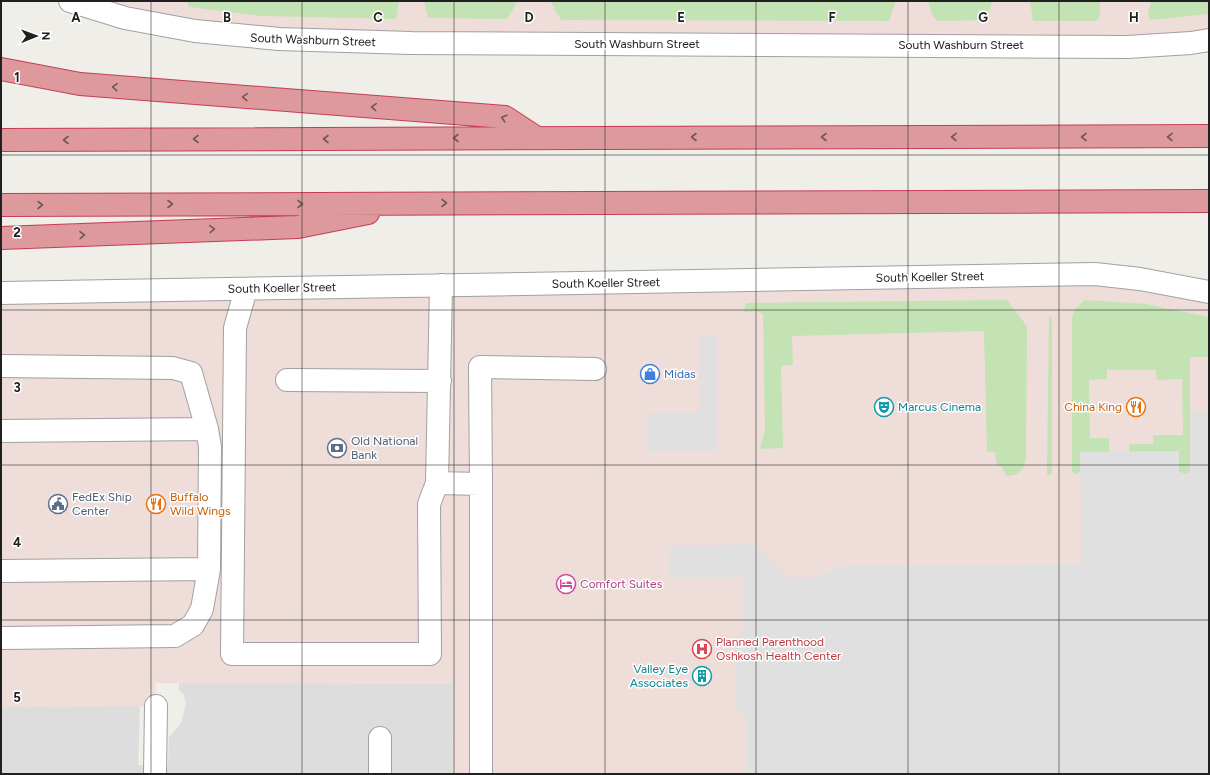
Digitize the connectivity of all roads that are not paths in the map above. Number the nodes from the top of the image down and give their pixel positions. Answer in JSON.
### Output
{"nodes":[{"id":1,"x":70,"y":1,"type":"edge"},
{"id":2,"x":1209,"y":40,"type":"edge"},
{"id":3,"x":1,"y":70,"type":"edge"},
{"id":4,"x":1209,"y":136,"type":"edge"},
{"id":5,"x":537,"y":138,"type":"junction"},
{"id":6,"x":1,"y":140,"type":"edge"},
{"id":7,"x":1209,"y":201,"type":"edge"},
{"id":8,"x":420,"y":204,"type":"junction"},
{"id":9,"x":1,"y":205,"type":"edge"},
{"id":10,"x":1,"y":238,"type":"edge"},
{"id":11,"x":441,"y":285,"type":"junction"},
{"id":12,"x":246,"y":289,"type":"junction"},
{"id":13,"x":1209,"y":292,"type":"edge"},
{"id":14,"x":1,"y":293,"type":"edge"},
{"id":15,"x":1,"y":366,"type":"edge"},
{"id":16,"x":594,"y":369,"type":"dead end"},
{"id":17,"x":287,"y":380,"type":"dead end"},
{"id":18,"x":440,"y":381,"type":"junction"},
{"id":19,"x":208,"y":429,"type":"junction"},
{"id":20,"x":1,"y":431,"type":"edge"},
{"id":21,"x":437,"y":483,"type":"junction"},
{"id":22,"x":481,"y":484,"type":"junction"},
{"id":23,"x":209,"y":569,"type":"junction"},
{"id":24,"x":1,"y":571,"type":"edge"},
{"id":25,"x":1,"y":638,"type":"edge"},
{"id":26,"x":156,"y":706,"type":"dead end"},
{"id":27,"x":380,"y":738,"type":"dead end"},
{"id":28,"x":155,"y":774,"type":"edge"},
{"id":29,"x":380,"y":774,"type":"edge"},
{"id":30,"x":481,"y":774,"type":"edge"}],
"edges":[{"from":1,"to":2,"type":"street","name":"South Washburn Street"},
{"from":5,"to":3,"type":"highway","one_way":true},
{"from":4,"to":5,"type":"highway","one_way":true},
{"from":5,"to":6,"type":"highway","one_way":true},
{"from":8,"to":7,"type":"highway","one_way":true},
{"from":9,"to":8,"type":"highway","one_way":true},
{"from":10,"to":8,"type":"highway","one_way":true},
{"from":11,"to":12,"type":"street","name":"South Koeller Street"},
{"from":11,"to":13,"type":"street","name":"South Koeller Street"},
{"from":11,"to":18,"type":"street"},
{"from":12,"to":14,"type":"street","name":"South Koeller Street"},
{"from":12,"to":21,"type":"street"},
{"from":15,"to":19,"type":"street"},
{"from":16,"to":22,"type":"street"},
{"from":17,"to":18,"type":"street"},
{"from":18,"to":21,"type":"street"},
{"from":19,"to":20,"type":"street"},
{"from":19,"to":23,"type":"street"},
{"from":21,"to":22,"type":"street"},
{"from":22,"to":30,"type":"street"},
{"from":23,"to":24,"type":"street"},
{"from":23,"to":25,"type":"street"},
{"from":26,"to":28,"type":"street"},
{"from":27,"to":29,"type":"street"}]}
